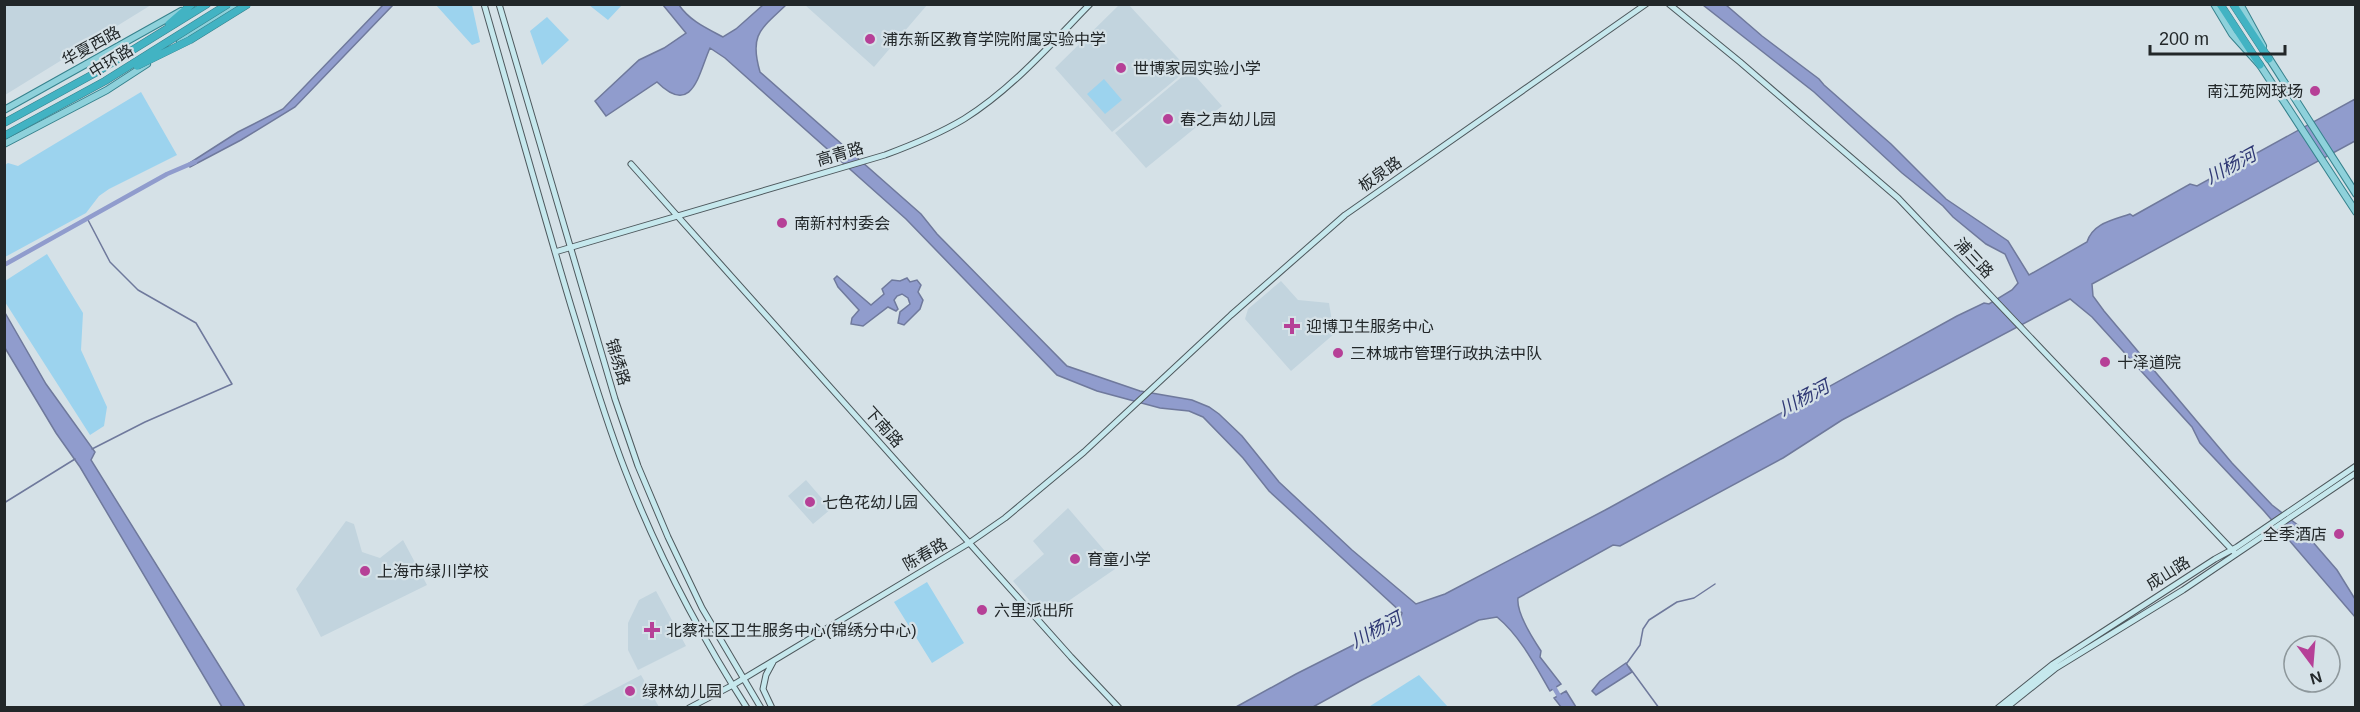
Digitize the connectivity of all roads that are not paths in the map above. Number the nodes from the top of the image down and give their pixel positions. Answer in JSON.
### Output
{"nodes":[{"id":1,"x":207,"y":4,"type":"edge"},
{"id":2,"x":228,"y":4,"type":"edge"},
{"id":3,"x":238,"y":4,"type":"edge"},
{"id":4,"x":248,"y":4,"type":"edge"},
{"id":5,"x":484,"y":4,"type":"edge"},
{"id":6,"x":499,"y":4,"type":"edge"},
{"id":7,"x":1090,"y":4,"type":"edge"},
{"id":8,"x":1646,"y":4,"type":"edge"},
{"id":9,"x":1669,"y":4,"type":"edge"},
{"id":10,"x":2214,"y":4,"type":"edge"},
{"id":11,"x":2220,"y":4,"type":"edge"},
{"id":12,"x":2233,"y":4,"type":"edge"},
{"id":13,"x":2240,"y":4,"type":"edge"},
{"id":14,"x":189,"y":6,"type":"edge"},
{"id":15,"x":152,"y":40,"type":"junction"},
{"id":16,"x":2269,"y":59,"type":"junction"},
{"id":17,"x":2260,"y":65,"type":"junction"},
{"id":18,"x":105,"y":81,"type":"junction"},
{"id":19,"x":4,"y":110,"type":"edge"},
{"id":20,"x":4,"y":124,"type":"edge"},
{"id":21,"x":4,"y":136,"type":"edge"},
{"id":22,"x":12,"y":140,"type":"junction"},
{"id":23,"x":4,"y":144,"type":"edge"},
{"id":24,"x":631,"y":164,"type":"dead end"},
{"id":25,"x":2355,"y":194,"type":"edge"},
{"id":26,"x":2355,"y":212,"type":"edge"},
{"id":27,"x":678,"y":216,"type":"junction"},
{"id":28,"x":569,"y":248,"type":"junction"},
{"id":29,"x":555,"y":252,"type":"junction"},
{"id":30,"x":1150,"y":391,"type":"joint"},
{"id":31,"x":2355,"y":466,"type":"edge"},
{"id":32,"x":2355,"y":473,"type":"edge"},
{"id":33,"x":2293,"y":513,"type":"junction"},
{"id":34,"x":969,"y":543,"type":"junction"},
{"id":35,"x":2234,"y":552,"type":"junction"},
{"id":36,"x":774,"y":660,"type":"junction"},
{"id":37,"x":743,"y":679,"type":"junction"},
{"id":38,"x":733,"y":685,"type":"junction"},
{"id":39,"x":689,"y":708,"type":"edge"},
{"id":40,"x":745,"y":708,"type":"edge"},
{"id":41,"x":761,"y":708,"type":"edge"},
{"id":42,"x":772,"y":708,"type":"edge"},
{"id":43,"x":1119,"y":708,"type":"edge"},
{"id":44,"x":1998,"y":708,"type":"edge"},
{"id":45,"x":2006,"y":708,"type":"edge"}],
"edges":[{"from":1,"to":15,"type":"highway","name":"中环路"},
{"from":2,"to":18,"type":"highway","name":"中环路","bridge":true},
{"from":3,"to":22,"type":"main road"},
{"from":4,"to":18,"type":"highway","bridge":true},
{"from":5,"to":29,"type":"main road","name":"锦绣路"},
{"from":6,"to":28,"type":"main road","name":"锦绣路"},
{"from":7,"to":27,"type":"main road","name":"高青路"},
{"from":8,"to":30,"type":"main road","name":"板泉路"},
{"from":9,"to":35,"type":"main road","name":"浦三路"},
{"from":10,"to":17,"type":"main road"},
{"from":11,"to":17,"type":"highway"},
{"from":12,"to":16,"type":"highway"},
{"from":13,"to":16,"type":"main road"},
{"from":14,"to":15,"type":"highway"},
{"from":14,"to":19,"type":"main road","name":"华夏西路"},
{"from":15,"to":20,"type":"highway","name":"中环路"},
{"from":16,"to":25,"type":"main road"},
{"from":17,"to":26,"type":"main road"},
{"from":18,"to":21,"type":"highway","name":"中环路","bridge":true},
{"from":20,"to":22,"type":"main road"},
{"from":22,"to":23,"type":"main road"},
{"from":24,"to":27,"type":"main road","name":"下南路"},
{"from":27,"to":28,"type":"main road","name":"高青路"},
{"from":27,"to":34,"type":"main road","name":"下南路"},
{"from":28,"to":29,"type":"main road","name":"高青路"},
{"from":28,"to":37,"type":"main road","name":"锦绣路"},
{"from":29,"to":38,"type":"main road","name":"锦绣路"},
{"from":30,"to":34,"type":"main road","name":"陈春路"},
{"from":31,"to":33,"type":"main road","name":"成山路"},
{"from":32,"to":33,"type":"main road","name":"成山路"},
{"from":33,"to":35,"type":"main road","name":"成山路"},
{"from":34,"to":36,"type":"main road","name":"陈春路"},
{"from":34,"to":43,"type":"main road","name":"下南路"},
{"from":35,"to":44,"type":"main road","name":"成山路"},
{"from":35,"to":45,"type":"main road","name":"成山路"},
{"from":36,"to":37,"type":"main road","name":"陈春路"},
{"from":36,"to":42,"type":"main road"},
{"from":37,"to":38,"type":"main road","name":"陈春路"},
{"from":37,"to":41,"type":"main road","name":"锦绣路"},
{"from":38,"to":39,"type":"main road","name":"陈春路"},
{"from":38,"to":40,"type":"main road","name":"锦绣路"}]}
